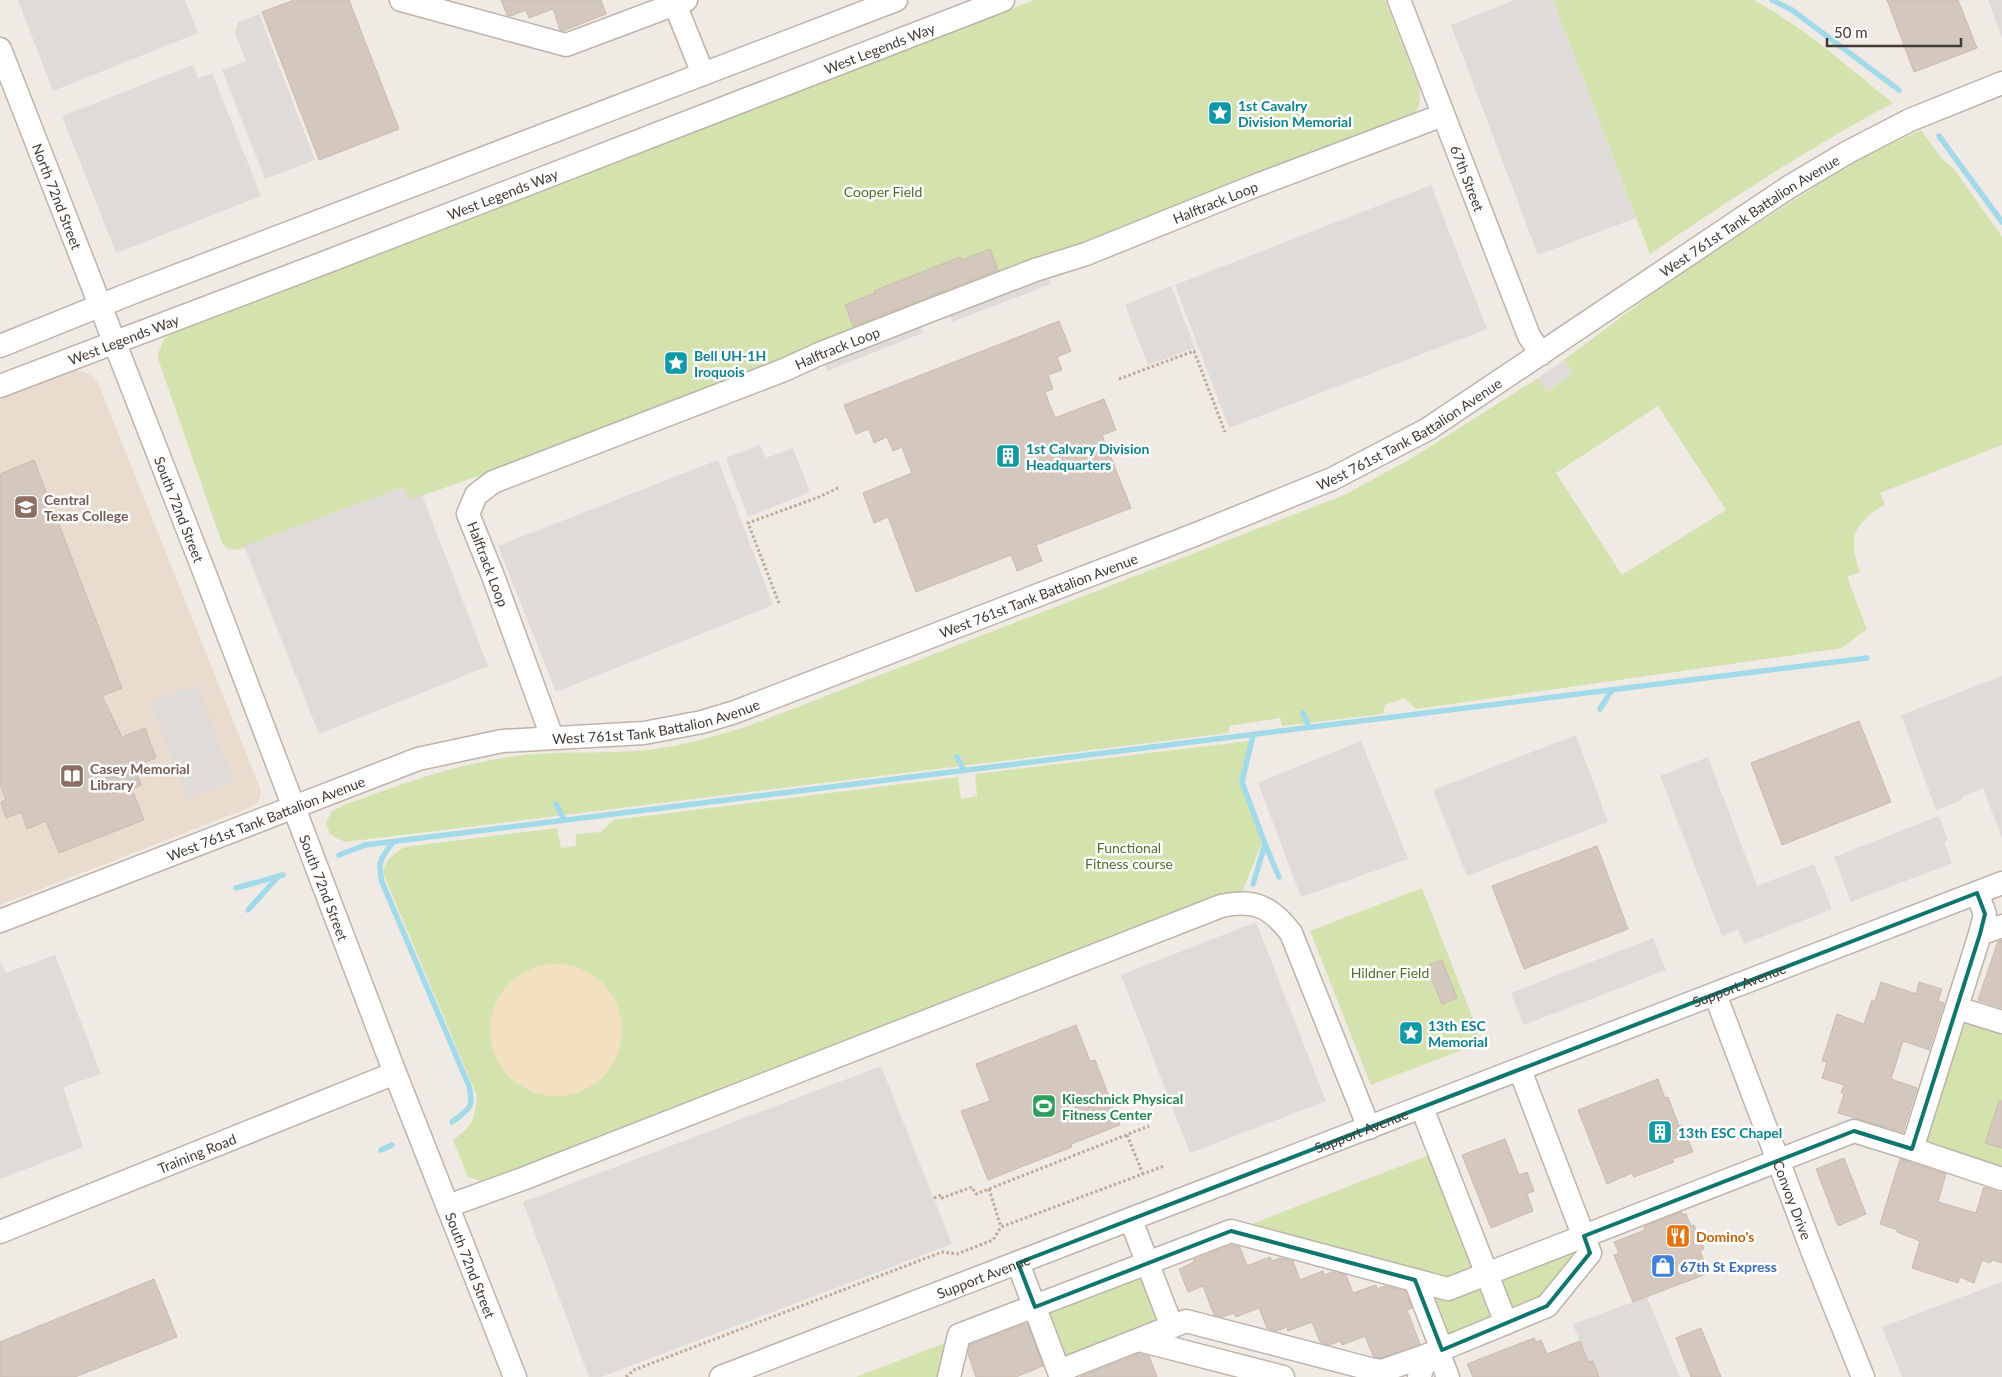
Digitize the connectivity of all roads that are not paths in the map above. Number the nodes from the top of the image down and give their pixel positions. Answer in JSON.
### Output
{"nodes":[{"id":1,"x":400,"y":0,"type":"edge"},
{"id":2,"x":896,"y":0,"type":"edge"},
{"id":3,"x":1004,"y":0,"type":"edge"},
{"id":4,"x":1399,"y":0,"type":"edge"},
{"id":5,"x":668,"y":4,"type":"edge"},
{"id":6,"x":0,"y":49,"type":"edge"},
{"id":7,"x":703,"y":74,"type":"junction"},
{"id":8,"x":2002,"y":83,"type":"edge"},
{"id":9,"x":1443,"y":115,"type":"junction"},
{"id":10,"x":99,"y":306,"type":"junction"},
{"id":11,"x":113,"y":342,"type":"junction"},
{"id":12,"x":0,"y":346,"type":"edge"},
{"id":13,"x":1541,"y":354,"type":"junction"},
{"id":14,"x":0,"y":386,"type":"edge"},
{"id":15,"x":552,"y":737,"type":"junction"},
{"id":16,"x":294,"y":807,"type":"junction"},
{"id":17,"x":2002,"y":884,"type":"edge"},
{"id":18,"x":1977,"y":893,"type":"junction"},
{"id":19,"x":0,"y":921,"type":"edge"},
{"id":20,"x":2002,"y":926,"type":"edge"},
{"id":21,"x":1980,"y":934,"type":"junction"},
{"id":22,"x":1716,"y":994,"type":"junction"},
{"id":23,"x":1957,"y":1008,"type":"junction"},
{"id":24,"x":2002,"y":1022,"type":"edge"},
{"id":25,"x":1520,"y":1070,"type":"junction"},
{"id":26,"x":395,"y":1073,"type":"junction"},
{"id":27,"x":1422,"y":1108,"type":"junction"},
{"id":28,"x":1369,"y":1128,"type":"junction"},
{"id":29,"x":1912,"y":1150,"type":"junction"},
{"id":30,"x":1778,"y":1161,"type":"junction"},
{"id":31,"x":2002,"y":1179,"type":"edge"},
{"id":32,"x":448,"y":1206,"type":"junction"},
{"id":33,"x":1131,"y":1220,"type":"junction"},
{"id":34,"x":0,"y":1232,"type":"edge"},
{"id":35,"x":1584,"y":1236,"type":"junction"},
{"id":36,"x":1018,"y":1263,"type":"junction"},
{"id":37,"x":1148,"y":1263,"type":"junction"},
{"id":38,"x":1487,"y":1273,"type":"junction"},
{"id":39,"x":1415,"y":1280,"type":"junction"},
{"id":40,"x":1034,"y":1307,"type":"junction"},
{"id":41,"x":1506,"y":1323,"type":"junction"},
{"id":42,"x":1172,"y":1327,"type":"junction"},
{"id":43,"x":1139,"y":1340,"type":"junction"},
{"id":44,"x":1436,"y":1352,"type":"junction"},
{"id":45,"x":1373,"y":1373,"type":"edge"},
{"id":46,"x":1060,"y":1374,"type":"edge"},
{"id":47,"x":515,"y":1377,"type":"edge"},
{"id":48,"x":721,"y":1377,"type":"edge"},
{"id":49,"x":949,"y":1377,"type":"edge"},
{"id":50,"x":1283,"y":1377,"type":"edge"},
{"id":51,"x":1419,"y":1377,"type":"edge"},
{"id":52,"x":1448,"y":1377,"type":"edge"},
{"id":53,"x":1863,"y":1377,"type":"edge"}],
"edges":[{"from":1,"to":5,"type":"street"},
{"from":2,"to":7,"type":"street"},
{"from":3,"to":11,"type":"street","name":"West Legends Way"},
{"from":4,"to":9,"type":"street","name":"67th Street"},
{"from":5,"to":7,"type":"street"},
{"from":6,"to":10,"type":"street","name":"North 72nd Street"},
{"from":7,"to":10,"type":"street"},
{"from":8,"to":13,"type":"street","name":"West 761st Tank Battalion Avenue"},
{"from":9,"to":13,"type":"street","name":"67th Street"},
{"from":9,"to":15,"type":"street","name":"Halftrack Loop"},
{"from":10,"to":11,"type":"street","name":"North 72nd Street"},
{"from":10,"to":12,"type":"street"},
{"from":11,"to":14,"type":"street","name":"West Legends Way"},
{"from":11,"to":16,"type":"street","name":"South 72nd Street"},
{"from":13,"to":15,"type":"street","name":"West 761st Tank Battalion Avenue"},
{"from":15,"to":16,"type":"street","name":"West 761st Tank Battalion Avenue"},
{"from":16,"to":19,"type":"street","name":"West 761st Tank Battalion Avenue"},
{"from":16,"to":26,"type":"street","name":"South 72nd Street"},
{"from":17,"to":18,"type":"street","name":"Support Avenue"},
{"from":18,"to":21,"type":"street"},
{"from":18,"to":22,"type":"street","name":"Support Avenue"},
{"from":20,"to":21,"type":"street"},
{"from":21,"to":23,"type":"street"},
{"from":22,"to":25,"type":"street","name":"Support Avenue"},
{"from":22,"to":30,"type":"street","name":"Convoy Drive"},
{"from":23,"to":24,"type":"street"},
{"from":23,"to":29,"type":"street"},
{"from":25,"to":27,"type":"street","name":"Support Avenue"},
{"from":25,"to":35,"type":"street"},
{"from":26,"to":32,"type":"street","name":"South 72nd Street"},
{"from":26,"to":34,"type":"street","name":"Training Road"},
{"from":27,"to":28,"type":"street","name":"Support Avenue"},
{"from":27,"to":38,"type":"street"},
{"from":28,"to":32,"type":"street"},
{"from":28,"to":33,"type":"street","name":"Support Avenue"},
{"from":29,"to":30,"type":"street"},
{"from":29,"to":31,"type":"street"},
{"from":30,"to":35,"type":"street"},
{"from":30,"to":53,"type":"street","name":"Convoy Drive"},
{"from":32,"to":47,"type":"street","name":"South 72nd Street"},
{"from":33,"to":36,"type":"street","name":"Support Avenue"},
{"from":33,"to":37,"type":"street"},
{"from":35,"to":38,"type":"street"},
{"from":35,"to":41,"type":"street"},
{"from":36,"to":40,"type":"street"},
{"from":36,"to":48,"type":"street","name":"Support Avenue"},
{"from":37,"to":39,"type":"street"},
{"from":37,"to":40,"type":"street"},
{"from":37,"to":42,"type":"street"},
{"from":38,"to":39,"type":"street"},
{"from":38,"to":41,"type":"street"},
{"from":39,"to":44,"type":"street"},
{"from":40,"to":46,"type":"street"},
{"from":40,"to":49,"type":"street"},
{"from":41,"to":44,"type":"street"},
{"from":42,"to":43,"type":"street"},
{"from":42,"to":45,"type":"street"},
{"from":43,"to":46,"type":"street"},
{"from":43,"to":50,"type":"street"},
{"from":44,"to":45,"type":"street"},
{"from":44,"to":51,"type":"street"},
{"from":44,"to":52,"type":"street"}]}
